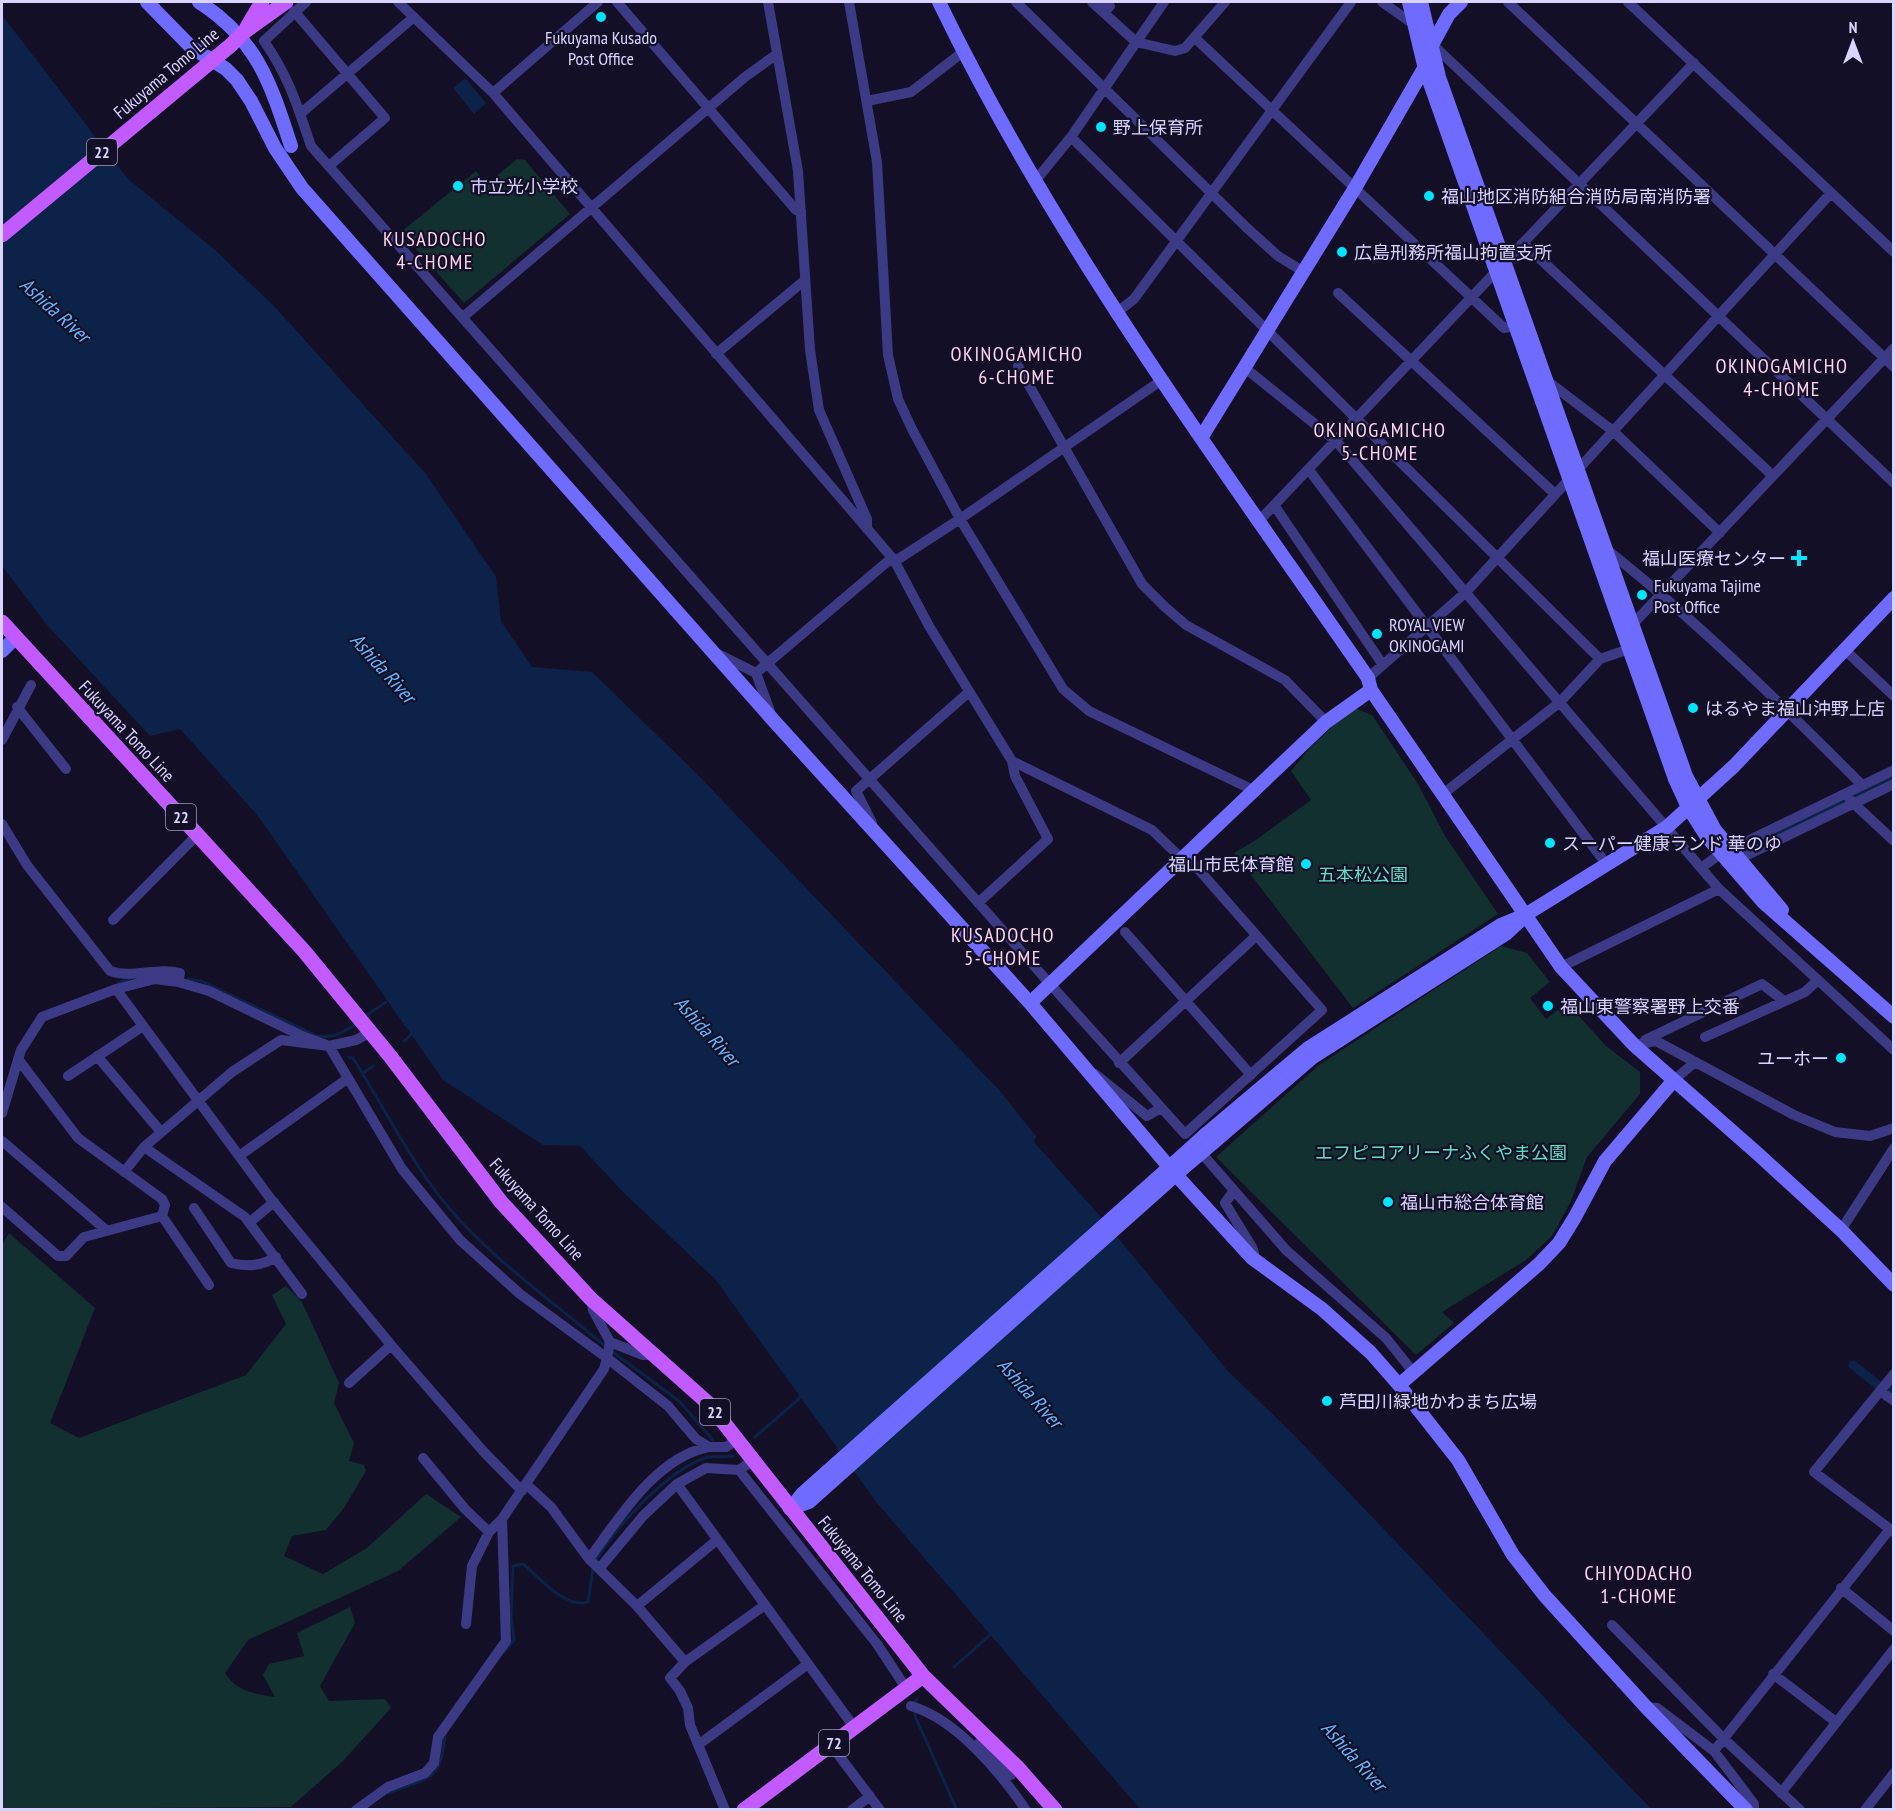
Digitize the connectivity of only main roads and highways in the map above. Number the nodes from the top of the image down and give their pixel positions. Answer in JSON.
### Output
{"nodes":[{"id":1,"x":262,"y":2,"type":"edge"},
{"id":2,"x":290,"y":7,"type":"edge"},
{"id":3,"x":244,"y":32,"type":"junction"},
{"id":4,"x":2,"y":236,"type":"edge"},
{"id":5,"x":2,"y":622,"type":"edge"},
{"id":6,"x":923,"y":1676,"type":"junction"},
{"id":7,"x":744,"y":1809,"type":"edge"},
{"id":8,"x":1055,"y":1809,"type":"edge"}],
"edges":[{"from":1,"to":3,"type":"main road","name":"Fukuyama Tomo Line","number":"22"},
{"from":2,"to":3,"type":"main road","name":"Fukuyama Tomo Line","number":"22"},
{"from":3,"to":4,"type":"main road","name":"Fukuyama Tomo Line","number":"22","bridge":true},
{"from":5,"to":6,"type":"main road","name":"Fukuyama Tomo Line","number":"22"},
{"from":6,"to":7,"type":"main road","number":"72"},
{"from":6,"to":8,"type":"main road","name":"Fukuyama Tomo Line","number":"22"}]}
